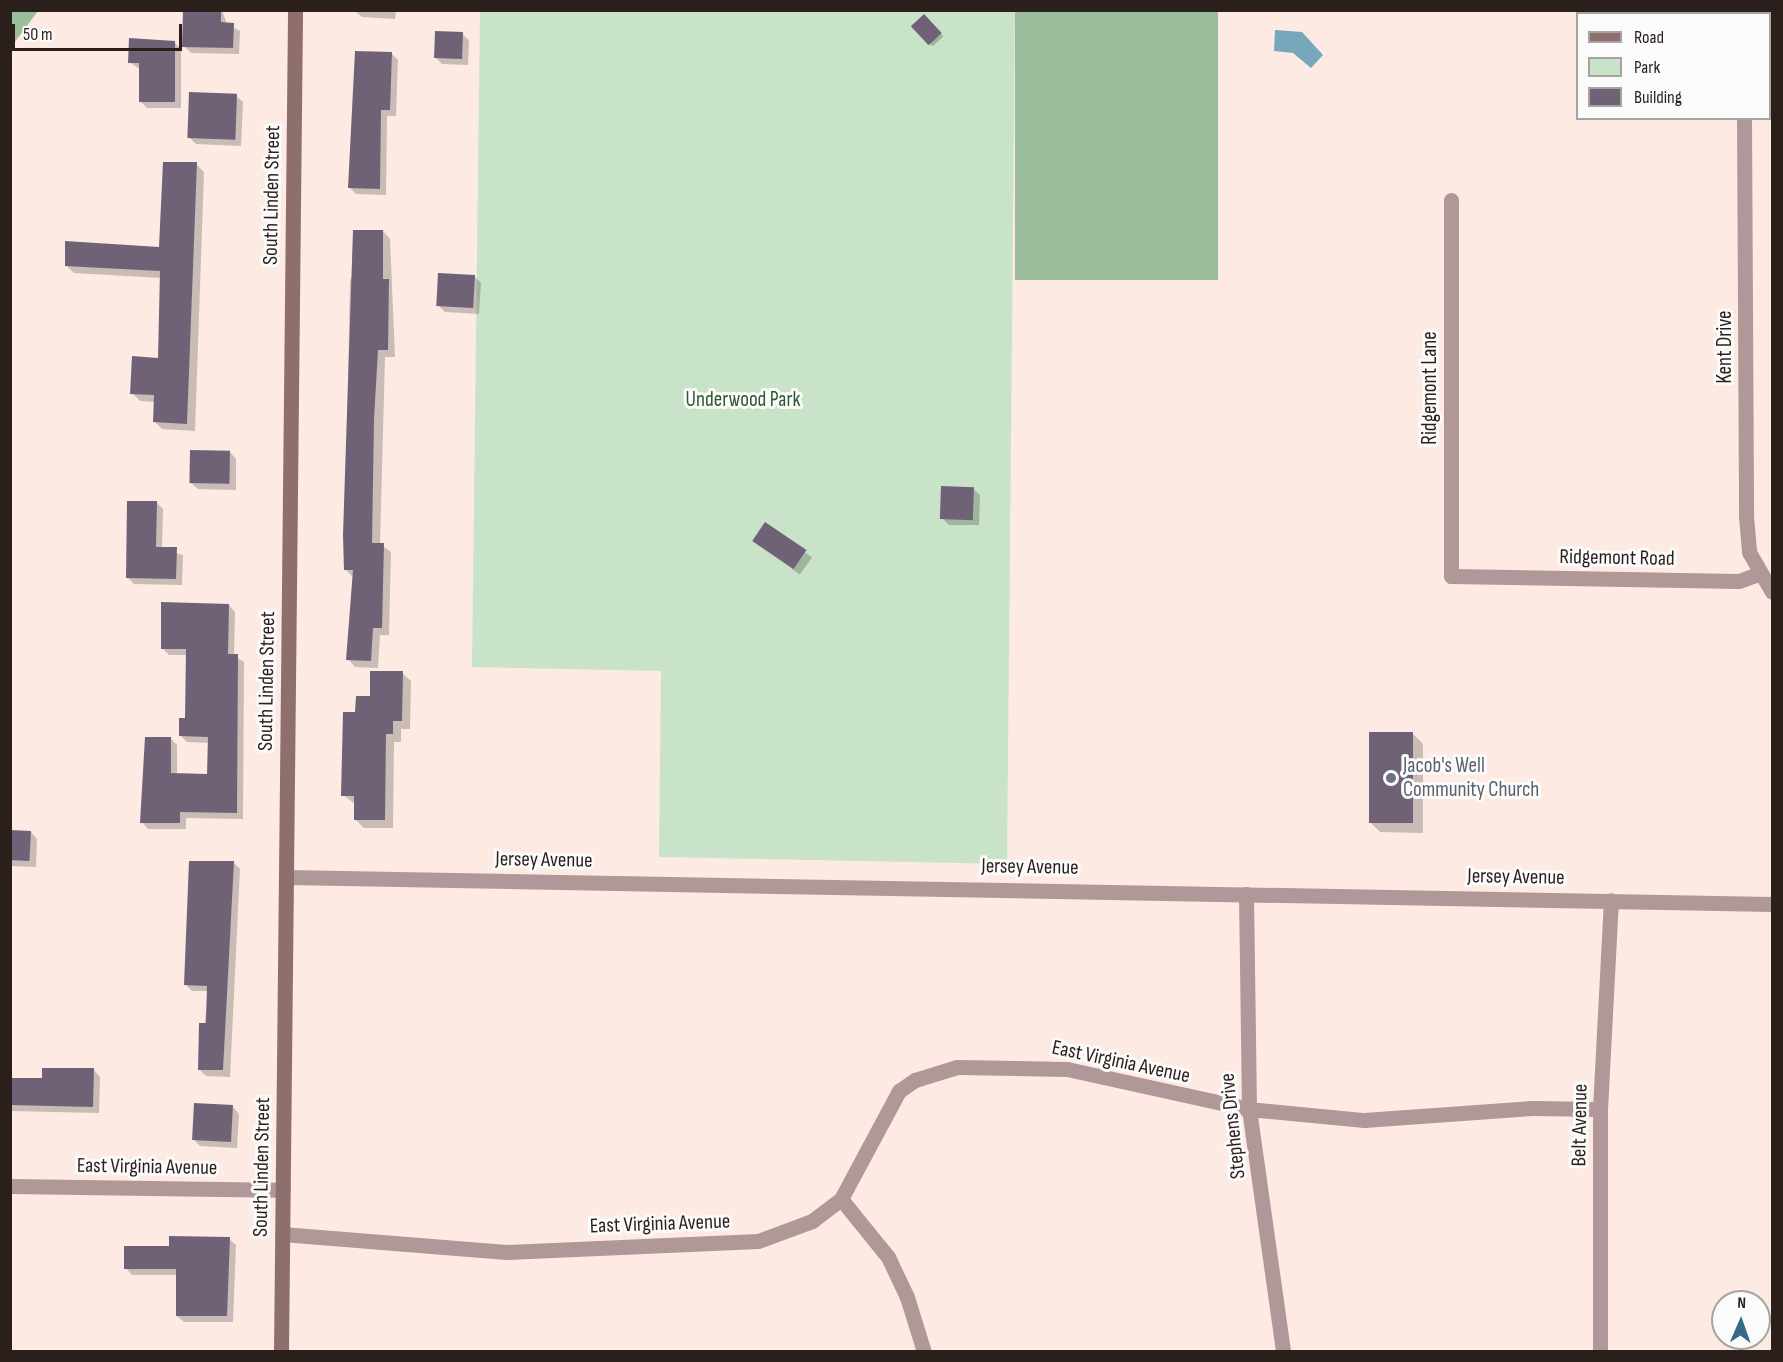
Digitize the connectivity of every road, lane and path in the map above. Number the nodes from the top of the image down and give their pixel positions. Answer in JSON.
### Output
{"nodes":[{"id":1,"x":295,"y":10,"type":"edge"},
{"id":2,"x":1744,"y":120,"type":"edge"},
{"id":3,"x":1451,"y":200,"type":"dead end"},
{"id":4,"x":1758,"y":574,"type":"junction"},
{"id":5,"x":1451,"y":576,"type":"joint"},
{"id":6,"x":1773,"y":592,"type":"edge"},
{"id":7,"x":286,"y":877,"type":"junction"},
{"id":8,"x":1246,"y":894,"type":"junction"},
{"id":9,"x":1611,"y":900,"type":"junction"},
{"id":10,"x":1773,"y":904,"type":"edge"},
{"id":11,"x":1249,"y":1108,"type":"junction"},
{"id":12,"x":1600,"y":1109,"type":"junction"},
{"id":13,"x":10,"y":1186,"type":"edge"},
{"id":14,"x":283,"y":1190,"type":"junction"},
{"id":15,"x":841,"y":1199,"type":"junction"},
{"id":16,"x":282,"y":1234,"type":"junction"},
{"id":17,"x":281,"y":1352,"type":"edge"},
{"id":18,"x":924,"y":1352,"type":"edge"},
{"id":19,"x":1283,"y":1352,"type":"edge"},
{"id":20,"x":1600,"y":1352,"type":"edge"}],
"edges":[{"from":1,"to":7,"type":"main road","name":"South Linden Street"},
{"from":2,"to":4,"type":"street","name":"Kent Drive"},
{"from":3,"to":5,"type":"street","name":"Ridgemont Lane"},
{"from":4,"to":5,"type":"street","name":"Ridgemont Road"},
{"from":4,"to":6,"type":"street"},
{"from":7,"to":8,"type":"street","name":"Jersey Avenue"},
{"from":7,"to":14,"type":"main road","name":"South Linden Street"},
{"from":8,"to":9,"type":"street","name":"Jersey Avenue"},
{"from":8,"to":11,"type":"street","name":"Stephens Drive"},
{"from":9,"to":10,"type":"street","name":"Jersey Avenue"},
{"from":9,"to":12,"type":"street","name":"Belt Avenue"},
{"from":11,"to":12,"type":"street","name":"East Virginia Avenue"},
{"from":11,"to":15,"type":"street","name":"East Virginia Avenue"},
{"from":11,"to":19,"type":"street","name":"Stephens Drive"},
{"from":12,"to":20,"type":"street","name":"Belt Avenue"},
{"from":13,"to":14,"type":"street","name":"East Virginia Avenue"},
{"from":14,"to":16,"type":"main road","name":"South Linden Street"},
{"from":15,"to":16,"type":"street","name":"East Virginia Avenue"},
{"from":15,"to":18,"type":"street"},
{"from":16,"to":17,"type":"main road","name":"South Linden Street"}]}
